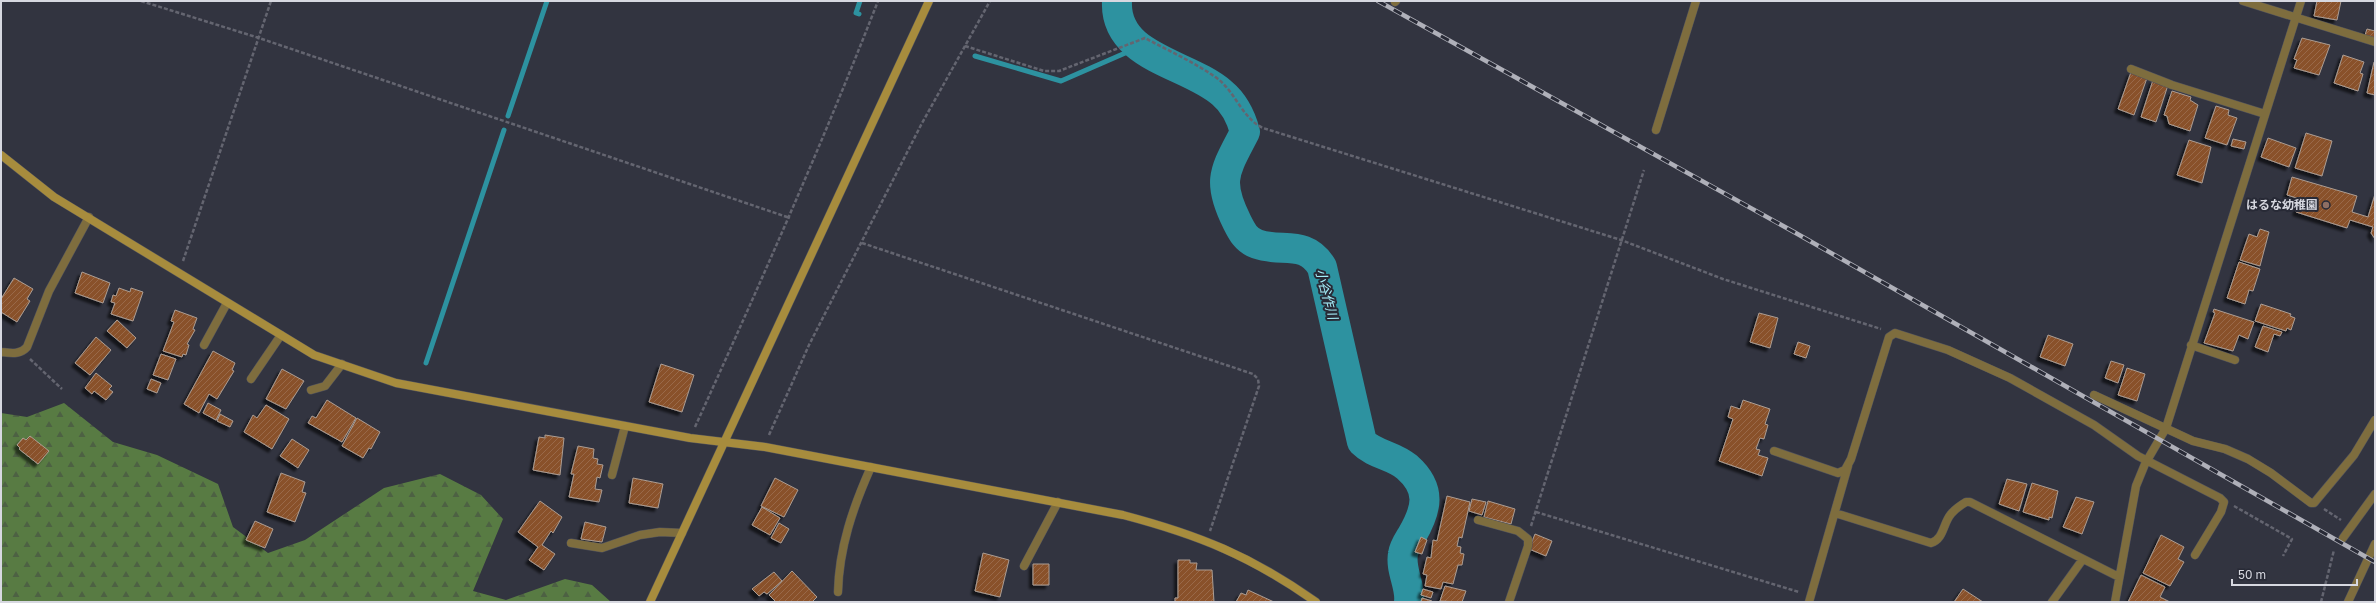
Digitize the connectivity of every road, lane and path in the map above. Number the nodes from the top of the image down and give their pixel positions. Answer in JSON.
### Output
{"nodes":[{"id":1,"x":141,"y":1,"type":"edge"},
{"id":2,"x":272,"y":1,"type":"edge"},
{"id":3,"x":878,"y":1,"type":"edge"},
{"id":4,"x":929,"y":1,"type":"edge"},
{"id":5,"x":990,"y":1,"type":"edge"},
{"id":6,"x":1696,"y":1,"type":"edge"},
{"id":7,"x":2243,"y":1,"type":"edge"},
{"id":8,"x":2301,"y":1,"type":"edge"},
{"id":9,"x":2296,"y":18,"type":"junction"},
{"id":10,"x":259,"y":38,"type":"junction"},
{"id":11,"x":2375,"y":42,"type":"edge"},
{"id":12,"x":965,"y":46,"type":"junction"},
{"id":13,"x":2131,"y":69,"type":"dead end"},
{"id":14,"x":2265,"y":114,"type":"junction"},
{"id":15,"x":1656,"y":130,"type":"dead end"},
{"id":16,"x":1,"y":157,"type":"edge"},
{"id":17,"x":1644,"y":170,"type":"dead end"},
{"id":18,"x":89,"y":217,"type":"junction"},
{"id":19,"x":790,"y":218,"type":"junction"},
{"id":20,"x":1621,"y":240,"type":"junction"},
{"id":21,"x":862,"y":243,"type":"junction"},
{"id":22,"x":179,"y":273,"type":"junction"},
{"id":23,"x":228,"y":303,"type":"junction"},
{"id":24,"x":1895,"y":333,"type":"junction"},
{"id":25,"x":281,"y":335,"type":"junction"},
{"id":26,"x":204,"y":345,"type":"dead end"},
{"id":27,"x":2192,"y":345,"type":"junction"},
{"id":28,"x":1,"y":352,"type":"edge"},
{"id":29,"x":23,"y":352,"type":"junction"},
{"id":30,"x":2235,"y":360,"type":"dead end"},
{"id":31,"x":342,"y":364,"type":"junction"},
{"id":32,"x":251,"y":379,"type":"dead end"},
{"id":33,"x":62,"y":389,"type":"dead end"},
{"id":34,"x":310,"y":390,"type":"dead end"},
{"id":35,"x":2094,"y":395,"type":"dead end"},
{"id":36,"x":2375,"y":420,"type":"edge"},
{"id":37,"x":625,"y":426,"type":"junction"},
{"id":38,"x":2166,"y":428,"type":"junction"},
{"id":39,"x":690,"y":438,"type":"junction"},
{"id":40,"x":723,"y":442,"type":"junction"},
{"id":41,"x":765,"y":447,"type":"junction"},
{"id":42,"x":1774,"y":451,"type":"dead end"},
{"id":43,"x":2148,"y":460,"type":"junction"},
{"id":44,"x":1848,"y":465,"type":"junction"},
{"id":45,"x":871,"y":467,"type":"junction"},
{"id":46,"x":612,"y":475,"type":"dead end"},
{"id":47,"x":2375,"y":494,"type":"edge"},
{"id":48,"x":1058,"y":502,"type":"junction"},
{"id":49,"x":2224,"y":502,"type":"junction"},
{"id":50,"x":2314,"y":503,"type":"junction"},
{"id":51,"x":1536,"y":512,"type":"junction"},
{"id":52,"x":1835,"y":513,"type":"junction"},
{"id":53,"x":1478,"y":520,"type":"dead end"},
{"id":54,"x":2352,"y":527,"type":"junction"},
{"id":55,"x":682,"y":533,"type":"junction"},
{"id":56,"x":1527,"y":537,"type":"junction"},
{"id":57,"x":2343,"y":538,"type":"dead end"},
{"id":58,"x":1207,"y":541,"type":"junction"},
{"id":59,"x":571,"y":543,"type":"dead end"},
{"id":60,"x":2375,"y":544,"type":"edge"},
{"id":61,"x":2334,"y":550,"type":"dead end"},
{"id":62,"x":2195,"y":555,"type":"dead end"},
{"id":63,"x":2283,"y":556,"type":"dead end"},
{"id":64,"x":2083,"y":559,"type":"junction"},
{"id":65,"x":1024,"y":566,"type":"dead end"},
{"id":66,"x":2119,"y":577,"type":"junction"},
{"id":67,"x":838,"y":592,"type":"dead end"},
{"id":68,"x":1810,"y":599,"type":"edge"},
{"id":69,"x":650,"y":602,"type":"edge"},
{"id":70,"x":1316,"y":602,"type":"edge"},
{"id":71,"x":1509,"y":602,"type":"edge"},
{"id":72,"x":2052,"y":602,"type":"edge"},
{"id":73,"x":2115,"y":602,"type":"edge"},
{"id":74,"x":2321,"y":602,"type":"edge"},
{"id":75,"x":2348,"y":602,"type":"edge"}],
"edges":[{"from":1,"to":10,"type":"path"},
{"from":2,"to":10,"type":"path"},
{"from":3,"to":19,"type":"path"},
{"from":4,"to":40,"type":"street"},
{"from":5,"to":12,"type":"path"},
{"from":6,"to":15,"type":"street"},
{"from":7,"to":9,"type":"street"},
{"from":8,"to":9,"type":"street"},
{"from":9,"to":11,"type":"street"},
{"from":9,"to":14,"type":"street"},
{"from":10,"to":19,"type":"path"},
{"from":10,"to":22,"type":"path"},
{"from":12,"to":20,"type":"path"},
{"from":12,"to":21,"type":"path"},
{"from":13,"to":14,"type":"street"},
{"from":14,"to":27,"type":"street"},
{"from":16,"to":18,"type":"street"},
{"from":17,"to":20,"type":"path"},
{"from":18,"to":22,"type":"street"},
{"from":18,"to":29,"type":"street"},
{"from":19,"to":39,"type":"path"},
{"from":20,"to":24,"type":"path"},
{"from":20,"to":51,"type":"path"},
{"from":21,"to":41,"type":"path"},
{"from":21,"to":58,"type":"path"},
{"from":22,"to":23,"type":"street"},
{"from":23,"to":25,"type":"street"},
{"from":23,"to":26,"type":"street"},
{"from":24,"to":43,"type":"street"},
{"from":24,"to":44,"type":"street"},
{"from":25,"to":31,"type":"street"},
{"from":25,"to":32,"type":"street"},
{"from":27,"to":30,"type":"street"},
{"from":27,"to":38,"type":"street"},
{"from":28,"to":29,"type":"street"},
{"from":29,"to":33,"type":"path"},
{"from":31,"to":34,"type":"street"},
{"from":31,"to":37,"type":"street"},
{"from":35,"to":38,"type":"street"},
{"from":36,"to":50,"type":"street"},
{"from":37,"to":39,"type":"street"},
{"from":37,"to":46,"type":"street"},
{"from":38,"to":43,"type":"street"},
{"from":38,"to":50,"type":"street"},
{"from":39,"to":40,"type":"street"},
{"from":40,"to":41,"type":"street"},
{"from":40,"to":55,"type":"street"},
{"from":41,"to":45,"type":"street"},
{"from":42,"to":44,"type":"street"},
{"from":43,"to":49,"type":"street"},
{"from":43,"to":66,"type":"street"},
{"from":44,"to":52,"type":"street"},
{"from":45,"to":48,"type":"street"},
{"from":45,"to":67,"type":"street"},
{"from":47,"to":54,"type":"street"},
{"from":48,"to":58,"type":"street"},
{"from":48,"to":65,"type":"street"},
{"from":49,"to":62,"type":"street"},
{"from":49,"to":63,"type":"path"},
{"from":50,"to":54,"type":"path"},
{"from":51,"to":56,"type":"path"},
{"from":51,"to":68,"type":"path"},
{"from":52,"to":64,"type":"street"},
{"from":52,"to":68,"type":"street"},
{"from":53,"to":56,"type":"street"},
{"from":54,"to":57,"type":"street"},
{"from":55,"to":59,"type":"street"},
{"from":55,"to":69,"type":"street"},
{"from":56,"to":71,"type":"street"},
{"from":58,"to":70,"type":"street"},
{"from":60,"to":75,"type":"street"},
{"from":61,"to":74,"type":"path"},
{"from":64,"to":66,"type":"street"},
{"from":64,"to":72,"type":"street"},
{"from":66,"to":73,"type":"street"}]}
